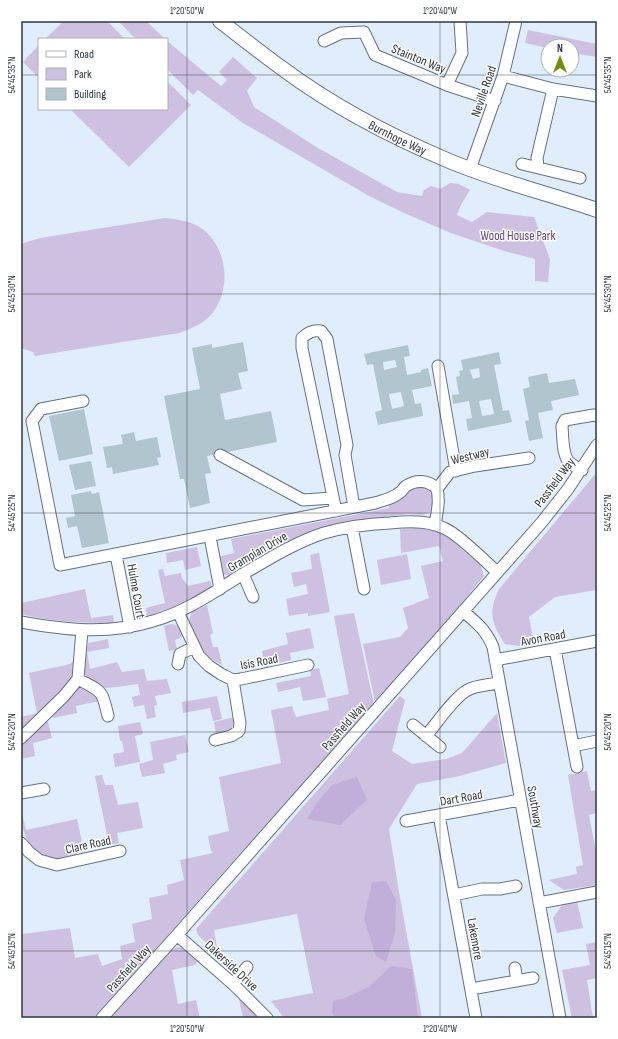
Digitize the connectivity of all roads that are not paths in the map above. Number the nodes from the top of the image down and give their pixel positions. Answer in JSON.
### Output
{"nodes":[{"id":1,"x":220,"y":21,"type":"edge"},
{"id":2,"x":460,"y":21,"type":"edge"},
{"id":3,"x":516,"y":21,"type":"edge"},
{"id":4,"x":324,"y":41,"type":"dead end"},
{"id":5,"x":503,"y":76,"type":"junction"},
{"id":6,"x":447,"y":85,"type":"junction"},
{"id":7,"x":553,"y":89,"type":"junction"},
{"id":8,"x":597,"y":96,"type":"edge"},
{"id":9,"x":495,"y":101,"type":"junction"},
{"id":10,"x":522,"y":164,"type":"dead end"},
{"id":11,"x":538,"y":167,"type":"junction"},
{"id":12,"x":470,"y":169,"type":"junction"},
{"id":13,"x":580,"y":178,"type":"dead end"},
{"id":14,"x":597,"y":210,"type":"edge"},
{"id":15,"x":438,"y":366,"type":"dead end"},
{"id":16,"x":83,"y":401,"type":"dead end"},
{"id":17,"x":597,"y":416,"type":"edge"},
{"id":18,"x":597,"y":445,"type":"edge"},
{"id":19,"x":220,"y":455,"type":"dead end"},
{"id":20,"x":528,"y":458,"type":"dead end"},
{"id":21,"x":582,"y":470,"type":"junction"},
{"id":22,"x":456,"y":471,"type":"junction"},
{"id":23,"x":437,"y":489,"type":"junction"},
{"id":24,"x":333,"y":498,"type":"junction"},
{"id":25,"x":354,"y":507,"type":"junction"},
{"id":26,"x":336,"y":510,"type":"junction"},
{"id":27,"x":435,"y":525,"type":"junction"},
{"id":28,"x":352,"y":527,"type":"junction"},
{"id":29,"x":211,"y":542,"type":"dead end"},
{"id":30,"x":117,"y":560,"type":"dead end"},
{"id":31,"x":497,"y":572,"type":"junction"},
{"id":32,"x":243,"y":574,"type":"junction"},
{"id":33,"x":220,"y":589,"type":"junction"},
{"id":34,"x":364,"y":589,"type":"dead end"},
{"id":35,"x":253,"y":597,"type":"dead end"},
{"id":36,"x":463,"y":611,"type":"junction"},
{"id":37,"x":178,"y":612,"type":"junction"},
{"id":38,"x":21,"y":622,"type":"edge"},
{"id":39,"x":130,"y":628,"type":"junction"},
{"id":40,"x":82,"y":630,"type":"junction"},
{"id":41,"x":597,"y":641,"type":"edge"},
{"id":42,"x":194,"y":647,"type":"junction"},
{"id":43,"x":555,"y":649,"type":"junction"},
{"id":44,"x":495,"y":660,"type":"junction"},
{"id":45,"x":178,"y":664,"type":"dead end"},
{"id":46,"x":308,"y":664,"type":"dead end"},
{"id":47,"x":78,"y":679,"type":"junction"},
{"id":48,"x":233,"y":680,"type":"junction"},
{"id":49,"x":499,"y":683,"type":"junction"},
{"id":50,"x":108,"y":716,"type":"dead end"},
{"id":51,"x":413,"y":725,"type":"dead end"},
{"id":52,"x":426,"y":736,"type":"junction"},
{"id":53,"x":21,"y":738,"type":"edge"},
{"id":54,"x":215,"y":740,"type":"dead end"},
{"id":55,"x":597,"y":741,"type":"edge"},
{"id":56,"x":573,"y":746,"type":"junction"},
{"id":57,"x":440,"y":747,"type":"dead end"},
{"id":58,"x":577,"y":767,"type":"dead end"},
{"id":59,"x":44,"y":789,"type":"dead end"},
{"id":60,"x":21,"y":793,"type":"edge"},
{"id":61,"x":520,"y":800,"type":"junction"},
{"id":62,"x":439,"y":815,"type":"junction"},
{"id":63,"x":406,"y":821,"type":"dead end"},
{"id":64,"x":21,"y":843,"type":"edge"},
{"id":65,"x":120,"y":851,"type":"dead end"},
{"id":66,"x":516,"y":886,"type":"dead end"},
{"id":67,"x":597,"y":892,"type":"edge"},
{"id":68,"x":454,"y":895,"type":"junction"},
{"id":69,"x":539,"y":903,"type":"junction"},
{"id":70,"x":177,"y":935,"type":"junction"},
{"id":71,"x":247,"y":967,"type":"dead end"},
{"id":72,"x":515,"y":968,"type":"dead end"},
{"id":73,"x":533,"y":978,"type":"dead end"},
{"id":74,"x":517,"y":981,"type":"junction"},
{"id":75,"x":233,"y":984,"type":"junction"},
{"id":76,"x":471,"y":989,"type":"junction"},
{"id":77,"x":102,"y":1018,"type":"edge"},
{"id":78,"x":267,"y":1018,"type":"edge"},
{"id":79,"x":476,"y":1018,"type":"edge"},
{"id":80,"x":560,"y":1018,"type":"edge"}],
"edges":[{"from":1,"to":12,"type":"main road","name":"Burnhope Way"},
{"from":2,"to":6,"type":"street","name":"Stainton Way"},
{"from":3,"to":5,"type":"street","name":"Neville Road"},
{"from":4,"to":6,"type":"street","name":"Stainton Way"},
{"from":5,"to":7,"type":"street"},
{"from":5,"to":9,"type":"street","name":"Neville Road"},
{"from":6,"to":9,"type":"street","name":"Stainton Way"},
{"from":7,"to":8,"type":"street"},
{"from":7,"to":11,"type":"street"},
{"from":9,"to":12,"type":"street","name":"Neville Road"},
{"from":10,"to":11,"type":"street"},
{"from":11,"to":13,"type":"street"},
{"from":12,"to":14,"type":"main road","name":"Burnhope Way"},
{"from":15,"to":22,"type":"street"},
{"from":16,"to":26,"type":"street"},
{"from":17,"to":21,"type":"street"},
{"from":18,"to":21,"type":"street","name":"Passfield Way"},
{"from":19,"to":24,"type":"street"},
{"from":20,"to":22,"type":"street","name":"Westway"},
{"from":21,"to":31,"type":"street","name":"Passfield Way"},
{"from":22,"to":23,"type":"street","name":"Westway"},
{"from":23,"to":25,"type":"street"},
{"from":23,"to":27,"type":"street"},
{"from":24,"to":25,"type":"street"},
{"from":24,"to":26,"type":"street"},
{"from":25,"to":26,"type":"street"},
{"from":27,"to":28,"type":"street","name":"Grampian Drive"},
{"from":27,"to":31,"type":"street","name":"Grampian Drive"},
{"from":28,"to":32,"type":"street","name":"Grampian Drive"},
{"from":28,"to":34,"type":"street"},
{"from":29,"to":33,"type":"street"},
{"from":30,"to":39,"type":"street","name":"Hulme Court"},
{"from":31,"to":36,"type":"street","name":"Passfield Way"},
{"from":32,"to":33,"type":"street","name":"Grampian Drive"},
{"from":32,"to":35,"type":"street"},
{"from":33,"to":37,"type":"street","name":"Grampian Drive"},
{"from":36,"to":44,"type":"street","name":"Southway"},
{"from":36,"to":70,"type":"street","name":"Passfield Way"},
{"from":37,"to":39,"type":"street","name":"Grampian Drive"},
{"from":37,"to":42,"type":"street","name":"Isis Road"},
{"from":38,"to":40,"type":"street","name":"Grampian Drive"},
{"from":39,"to":40,"type":"street","name":"Grampian Drive"},
{"from":40,"to":47,"type":"street"},
{"from":41,"to":43,"type":"street","name":"Avon Road"},
{"from":42,"to":45,"type":"street"},
{"from":42,"to":48,"type":"street","name":"Isis Road"},
{"from":43,"to":44,"type":"street","name":"Avon Road"},
{"from":43,"to":56,"type":"street"},
{"from":44,"to":49,"type":"street","name":"Southway"},
{"from":46,"to":48,"type":"street","name":"Isis Road"},
{"from":47,"to":50,"type":"street"},
{"from":47,"to":53,"type":"street"},
{"from":48,"to":54,"type":"street"},
{"from":49,"to":52,"type":"street"},
{"from":49,"to":61,"type":"street","name":"Southway"},
{"from":51,"to":52,"type":"street"},
{"from":52,"to":57,"type":"street"},
{"from":55,"to":56,"type":"street"},
{"from":56,"to":58,"type":"street"},
{"from":59,"to":60,"type":"street"},
{"from":61,"to":62,"type":"street","name":"Dart Road"},
{"from":61,"to":69,"type":"street","name":"Southway"},
{"from":62,"to":63,"type":"street","name":"Dart Road"},
{"from":62,"to":68,"type":"street","name":"Lakemore"},
{"from":64,"to":65,"type":"street","name":"Clare Road"},
{"from":66,"to":68,"type":"street"},
{"from":67,"to":69,"type":"street"},
{"from":68,"to":76,"type":"street","name":"Lakemore"},
{"from":69,"to":80,"type":"street","name":"Southway"},
{"from":70,"to":75,"type":"street","name":"Oakerside Drive"},
{"from":70,"to":77,"type":"street","name":"Passfield Way"},
{"from":71,"to":75,"type":"street"},
{"from":72,"to":74,"type":"street"},
{"from":73,"to":74,"type":"street"},
{"from":74,"to":76,"type":"street"},
{"from":75,"to":78,"type":"street","name":"Oakerside Drive"},
{"from":76,"to":79,"type":"street","name":"Lakemore"}]}
